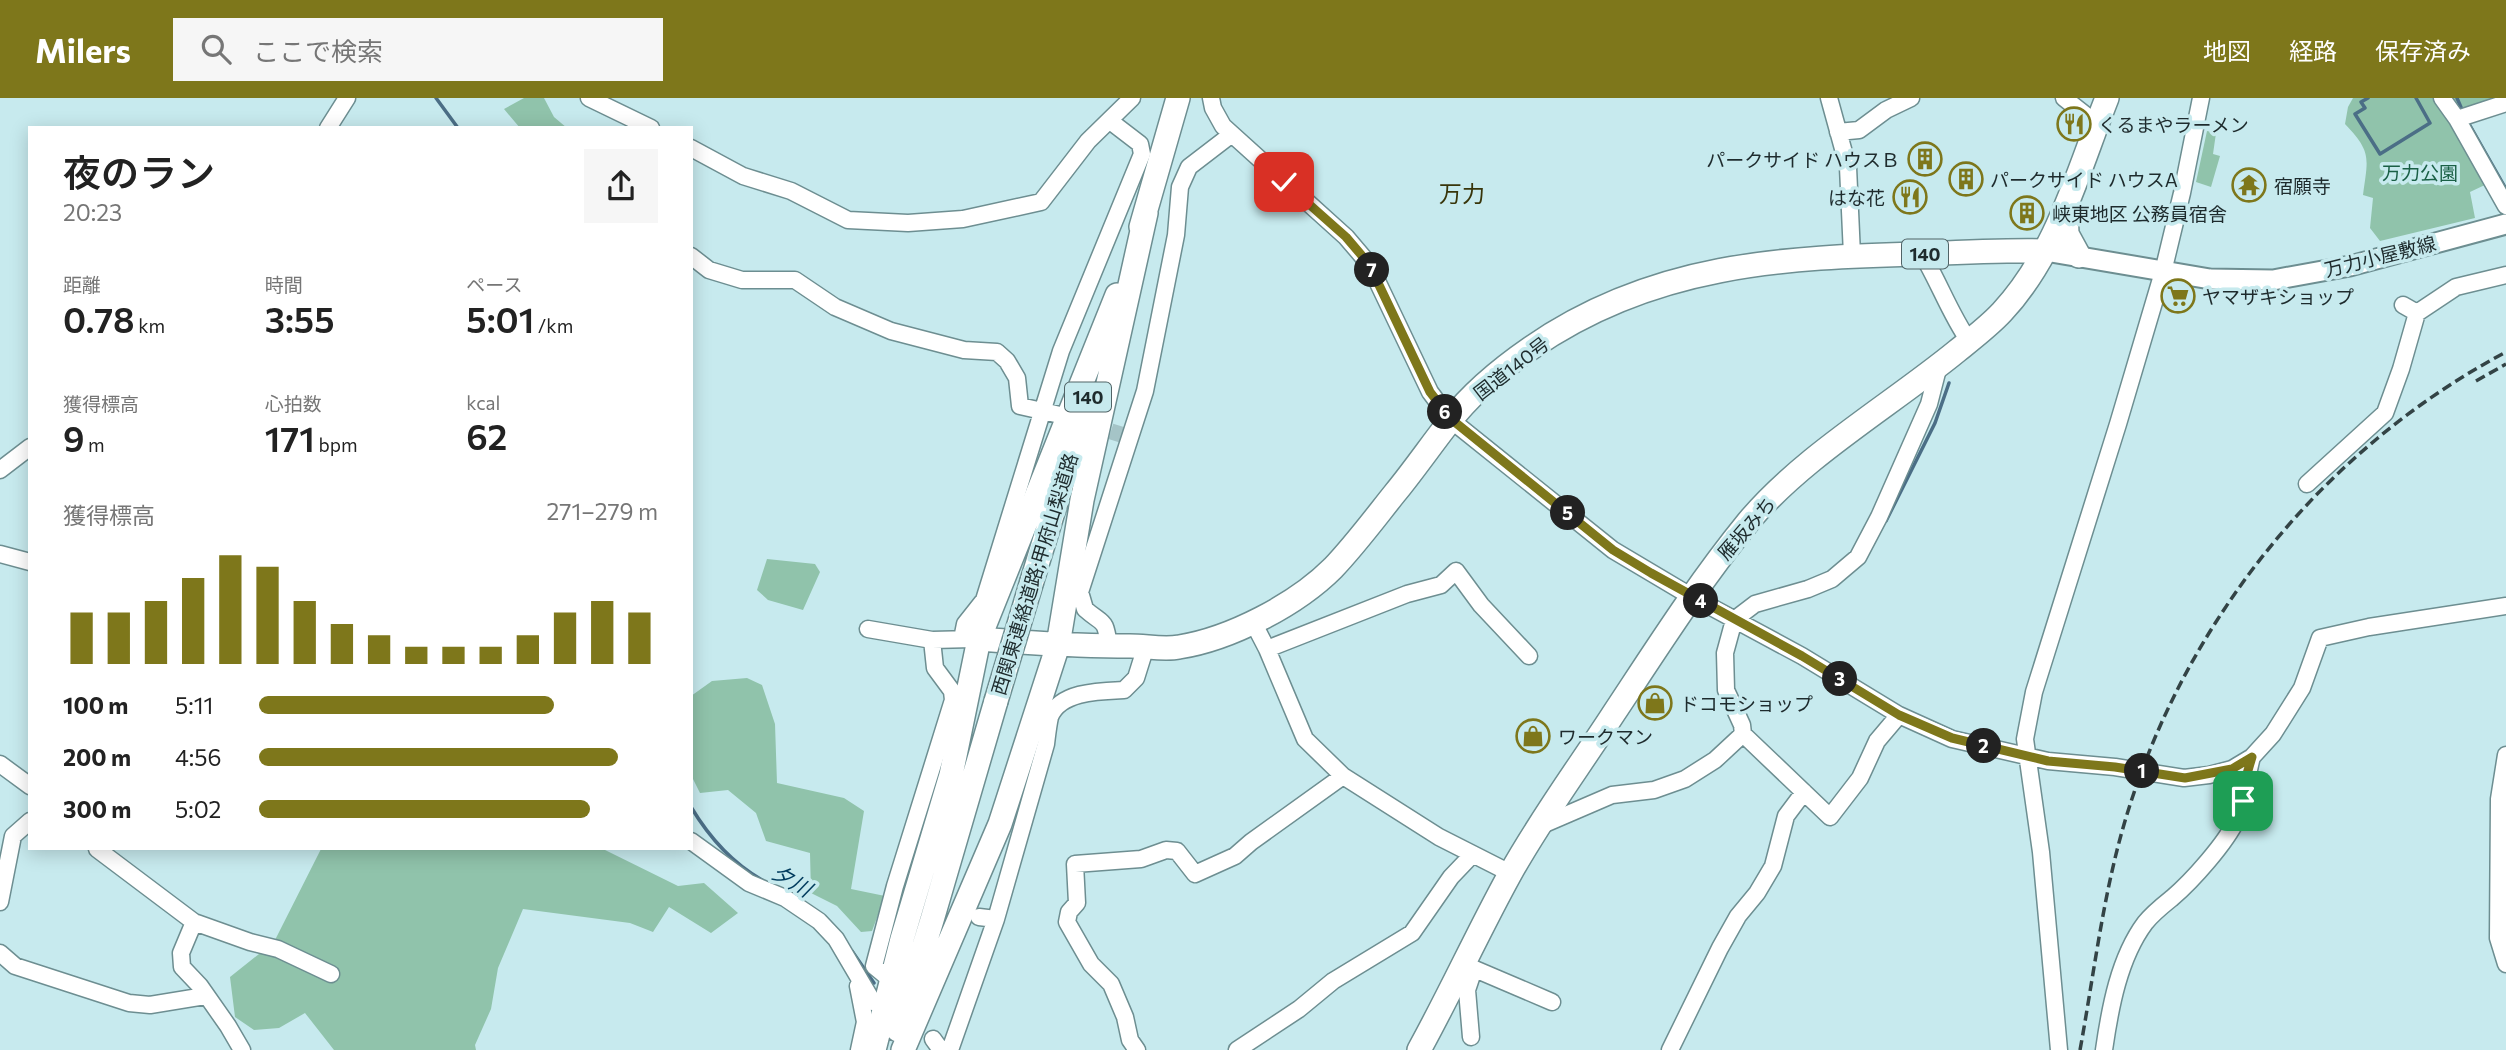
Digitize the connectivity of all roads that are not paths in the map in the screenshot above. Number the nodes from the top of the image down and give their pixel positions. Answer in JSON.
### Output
{"nodes":[{"id":1,"x":347,"y":98,"type":"edge"},
{"id":2,"x":589,"y":98,"type":"edge"},
{"id":3,"x":1132,"y":98,"type":"edge"},
{"id":4,"x":1178,"y":98,"type":"edge"},
{"id":5,"x":1211,"y":98,"type":"edge"},
{"id":6,"x":1829,"y":98,"type":"edge"},
{"id":7,"x":1911,"y":98,"type":"edge"},
{"id":8,"x":2064,"y":98,"type":"edge"},
{"id":9,"x":2107,"y":98,"type":"edge"},
{"id":10,"x":2201,"y":98,"type":"edge"},
{"id":11,"x":2442,"y":98,"type":"edge"},
{"id":12,"x":2506,"y":103,"type":"edge"},
{"id":13,"x":2463,"y":117,"type":"junction"},
{"id":14,"x":1110,"y":121,"type":"junction"},
{"id":15,"x":2097,"y":124,"type":"junction"},
{"id":16,"x":329,"y":126,"type":"edge"},
{"id":17,"x":647,"y":126,"type":"edge"},
{"id":18,"x":1838,"y":132,"type":"junction"},
{"id":19,"x":1232,"y":134,"type":"junction"},
{"id":20,"x":693,"y":149,"type":"edge"},
{"id":21,"x":2066,"y":206,"type":"junction"},
{"id":22,"x":2506,"y":206,"type":"edge"},
{"id":23,"x":1146,"y":213,"type":"junction"},
{"id":24,"x":2506,"y":224,"type":"edge"},
{"id":25,"x":1998,"y":251,"type":"junction"},
{"id":26,"x":2045,"y":251,"type":"junction"},
{"id":27,"x":1852,"y":254,"type":"junction"},
{"id":28,"x":1922,"y":254,"type":"junction"},
{"id":29,"x":2078,"y":256,"type":"junction"},
{"id":30,"x":693,"y":258,"type":"edge"},
{"id":31,"x":2162,"y":272,"type":"junction"},
{"id":32,"x":1125,"y":274,"type":"junction"},
{"id":33,"x":2506,"y":275,"type":"edge"},
{"id":34,"x":2002,"y":312,"type":"junction"},
{"id":35,"x":1969,"y":341,"type":"junction"},
{"id":36,"x":1939,"y":365,"type":"junction"},
{"id":37,"x":1042,"y":410,"type":"junction"},
{"id":38,"x":1060,"y":415,"type":"dead end"},
{"id":39,"x":1451,"y":419,"type":"junction"},
{"id":40,"x":28,"y":449,"type":"edge"},
{"id":41,"x":0,"y":470,"type":"edge"},
{"id":42,"x":2307,"y":484,"type":"dead end"},
{"id":43,"x":0,"y":554,"type":"edge"},
{"id":44,"x":28,"y":561,"type":"edge"},
{"id":45,"x":1692,"y":596,"type":"junction"},
{"id":46,"x":2506,"y":606,"type":"edge"},
{"id":47,"x":1734,"y":620,"type":"junction"},
{"id":48,"x":1253,"y":622,"type":"junction"},
{"id":49,"x":868,"y":629,"type":"dead end"},
{"id":50,"x":971,"y":639,"type":"junction"},
{"id":51,"x":932,"y":640,"type":"junction"},
{"id":52,"x":1058,"y":645,"type":"junction"},
{"id":53,"x":1108,"y":646,"type":"junction"},
{"id":54,"x":1146,"y":646,"type":"junction"},
{"id":55,"x":1267,"y":649,"type":"junction"},
{"id":56,"x":1529,"y":656,"type":"dead end"},
{"id":57,"x":1899,"y":715,"type":"junction"},
{"id":58,"x":1743,"y":734,"type":"junction"},
{"id":59,"x":2506,"y":755,"type":"edge"},
{"id":60,"x":2027,"y":756,"type":"junction"},
{"id":61,"x":2252,"y":757,"type":"junction"},
{"id":62,"x":0,"y":764,"type":"edge"},
{"id":63,"x":1343,"y":776,"type":"junction"},
{"id":64,"x":28,"y":785,"type":"edge"},
{"id":65,"x":1804,"y":792,"type":"junction"},
{"id":66,"x":28,"y":823,"type":"edge"},
{"id":67,"x":1540,"y":826,"type":"junction"},
{"id":68,"x":693,"y":842,"type":"edge"},
{"id":69,"x":98,"y":850,"type":"edge"},
{"id":70,"x":1472,"y":855,"type":"junction"},
{"id":71,"x":1510,"y":873,"type":"junction"},
{"id":72,"x":0,"y":902,"type":"edge"},
{"id":73,"x":979,"y":917,"type":"dead end"},
{"id":74,"x":996,"y":919,"type":"junction"},
{"id":75,"x":194,"y":922,"type":"junction"},
{"id":76,"x":0,"y":953,"type":"edge"},
{"id":77,"x":2506,"y":964,"type":"edge"},
{"id":78,"x":1469,"y":967,"type":"junction"},
{"id":79,"x":855,"y":973,"type":"junction"},
{"id":80,"x":331,"y":974,"type":"dead end"},
{"id":81,"x":886,"y":976,"type":"dead end"},
{"id":82,"x":205,"y":996,"type":"junction"},
{"id":83,"x":873,"y":1002,"type":"dead end"},
{"id":84,"x":1552,"y":1002,"type":"dead end"},
{"id":85,"x":1471,"y":1037,"type":"dead end"},
{"id":86,"x":242,"y":1050,"type":"edge"},
{"id":87,"x":859,"y":1050,"type":"edge"},
{"id":88,"x":874,"y":1050,"type":"edge"},
{"id":89,"x":892,"y":1050,"type":"edge"},
{"id":90,"x":903,"y":1050,"type":"edge"},
{"id":91,"x":950,"y":1050,"type":"edge"},
{"id":92,"x":1137,"y":1050,"type":"edge"},
{"id":93,"x":1237,"y":1050,"type":"edge"},
{"id":94,"x":1419,"y":1050,"type":"edge"},
{"id":95,"x":1670,"y":1050,"type":"edge"},
{"id":96,"x":2059,"y":1050,"type":"edge"},
{"id":97,"x":2104,"y":1050,"type":"edge"}],
"edges":[{"from":1,"to":16,"type":"street"},
{"from":2,"to":17,"type":"street"},
{"from":3,"to":14,"type":"street"},
{"from":4,"to":23,"type":"highway","name":"西関東連絡道路;甲府山梨道路","number":"140"},
{"from":5,"to":19,"type":"street"},
{"from":6,"to":18,"type":"street"},
{"from":7,"to":18,"type":"street"},
{"from":8,"to":15,"type":"street"},
{"from":9,"to":15,"type":"highway","name":"雁坂みち"},
{"from":10,"to":31,"type":"street"},
{"from":11,"to":13,"type":"street"},
{"from":12,"to":13,"type":"street"},
{"from":13,"to":22,"type":"street"},
{"from":14,"to":20,"type":"street"},
{"from":14,"to":37,"type":"street"},
{"from":15,"to":21,"type":"highway","name":"雁坂みち"},
{"from":18,"to":27,"type":"street"},
{"from":19,"to":39,"type":"street"},
{"from":19,"to":53,"type":"street"},
{"from":21,"to":26,"type":"highway","name":"雁坂みち"},
{"from":21,"to":29,"type":"highway"},
{"from":23,"to":32,"type":"highway","name":"西関東連絡道路;甲府山梨道路","number":"140"},
{"from":23,"to":52,"type":"highway"},
{"from":24,"to":31,"type":"main road","name":"万力小屋敷線"},
{"from":25,"to":26,"type":"highway","name":"国道140号","number":"140"},
{"from":25,"to":28,"type":"highway","name":"国道140号","number":"140"},
{"from":25,"to":34,"type":"highway"},
{"from":26,"to":29,"type":"main road","name":"万力小屋敷線"},
{"from":26,"to":34,"type":"highway","name":"雁坂みち"},
{"from":27,"to":28,"type":"highway","name":"国道140号","number":"140"},
{"from":27,"to":39,"type":"highway","name":"国道140号","number":"140"},
{"from":28,"to":35,"type":"street"},
{"from":29,"to":31,"type":"main road","name":"万力小屋敷線"},
{"from":30,"to":37,"type":"street"},
{"from":31,"to":60,"type":"street"},
{"from":32,"to":50,"type":"highway"},
{"from":32,"to":89,"type":"highway","name":"西関東連絡道路;甲府山梨道路","number":"140","bridge":true},
{"from":33,"to":42,"type":"street"},
{"from":34,"to":35,"type":"highway","name":"雁坂みち"},
{"from":35,"to":36,"type":"highway","name":"雁坂みち"},
{"from":36,"to":45,"type":"highway","name":"雁坂みち"},
{"from":36,"to":47,"type":"street"},
{"from":37,"to":38,"type":"street"},
{"from":37,"to":50,"type":"street"},
{"from":39,"to":45,"type":"street"},
{"from":39,"to":48,"type":"highway","name":"国道140号","number":"140"},
{"from":40,"to":41,"type":"street"},
{"from":43,"to":44,"type":"street"},
{"from":45,"to":47,"type":"street"},
{"from":45,"to":67,"type":"highway","name":"雁坂みち"},
{"from":46,"to":61,"type":"street"},
{"from":47,"to":57,"type":"street"},
{"from":47,"to":58,"type":"street"},
{"from":48,"to":54,"type":"highway","name":"国道140号","number":"140"},
{"from":48,"to":55,"type":"street"},
{"from":49,"to":51,"type":"street"},
{"from":50,"to":51,"type":"street"},
{"from":50,"to":52,"type":"highway","name":"国道140号","number":"140"},
{"from":50,"to":88,"type":"highway"},
{"from":51,"to":81,"type":"street"},
{"from":52,"to":53,"type":"highway","name":"国道140号","number":"140"},
{"from":52,"to":90,"type":"highway"},
{"from":53,"to":54,"type":"highway","name":"国道140号","number":"140"},
{"from":54,"to":74,"type":"street"},
{"from":55,"to":56,"type":"street"},
{"from":55,"to":63,"type":"street"},
{"from":57,"to":60,"type":"street"},
{"from":57,"to":65,"type":"street"},
{"from":58,"to":65,"type":"street"},
{"from":58,"to":67,"type":"street"},
{"from":59,"to":77,"type":"street"},
{"from":60,"to":61,"type":"street"},
{"from":60,"to":96,"type":"street"},
{"from":61,"to":97,"type":"street"},
{"from":62,"to":64,"type":"street"},
{"from":63,"to":70,"type":"street"},
{"from":63,"to":92,"type":"street"},
{"from":65,"to":95,"type":"street"},
{"from":66,"to":72,"type":"street"},
{"from":67,"to":71,"type":"highway","name":"雁坂みち"},
{"from":68,"to":79,"type":"street"},
{"from":69,"to":75,"type":"street"},
{"from":70,"to":71,"type":"street"},
{"from":70,"to":93,"type":"street"},
{"from":71,"to":78,"type":"highway","name":"雁坂みち"},
{"from":73,"to":74,"type":"street"},
{"from":74,"to":91,"type":"street"},
{"from":75,"to":80,"type":"street"},
{"from":75,"to":82,"type":"street"},
{"from":76,"to":82,"type":"street"},
{"from":78,"to":84,"type":"street"},
{"from":78,"to":85,"type":"street"},
{"from":78,"to":94,"type":"highway","name":"雁坂みち"},
{"from":79,"to":83,"type":"street"},
{"from":79,"to":87,"type":"street"},
{"from":82,"to":86,"type":"street"}]}
